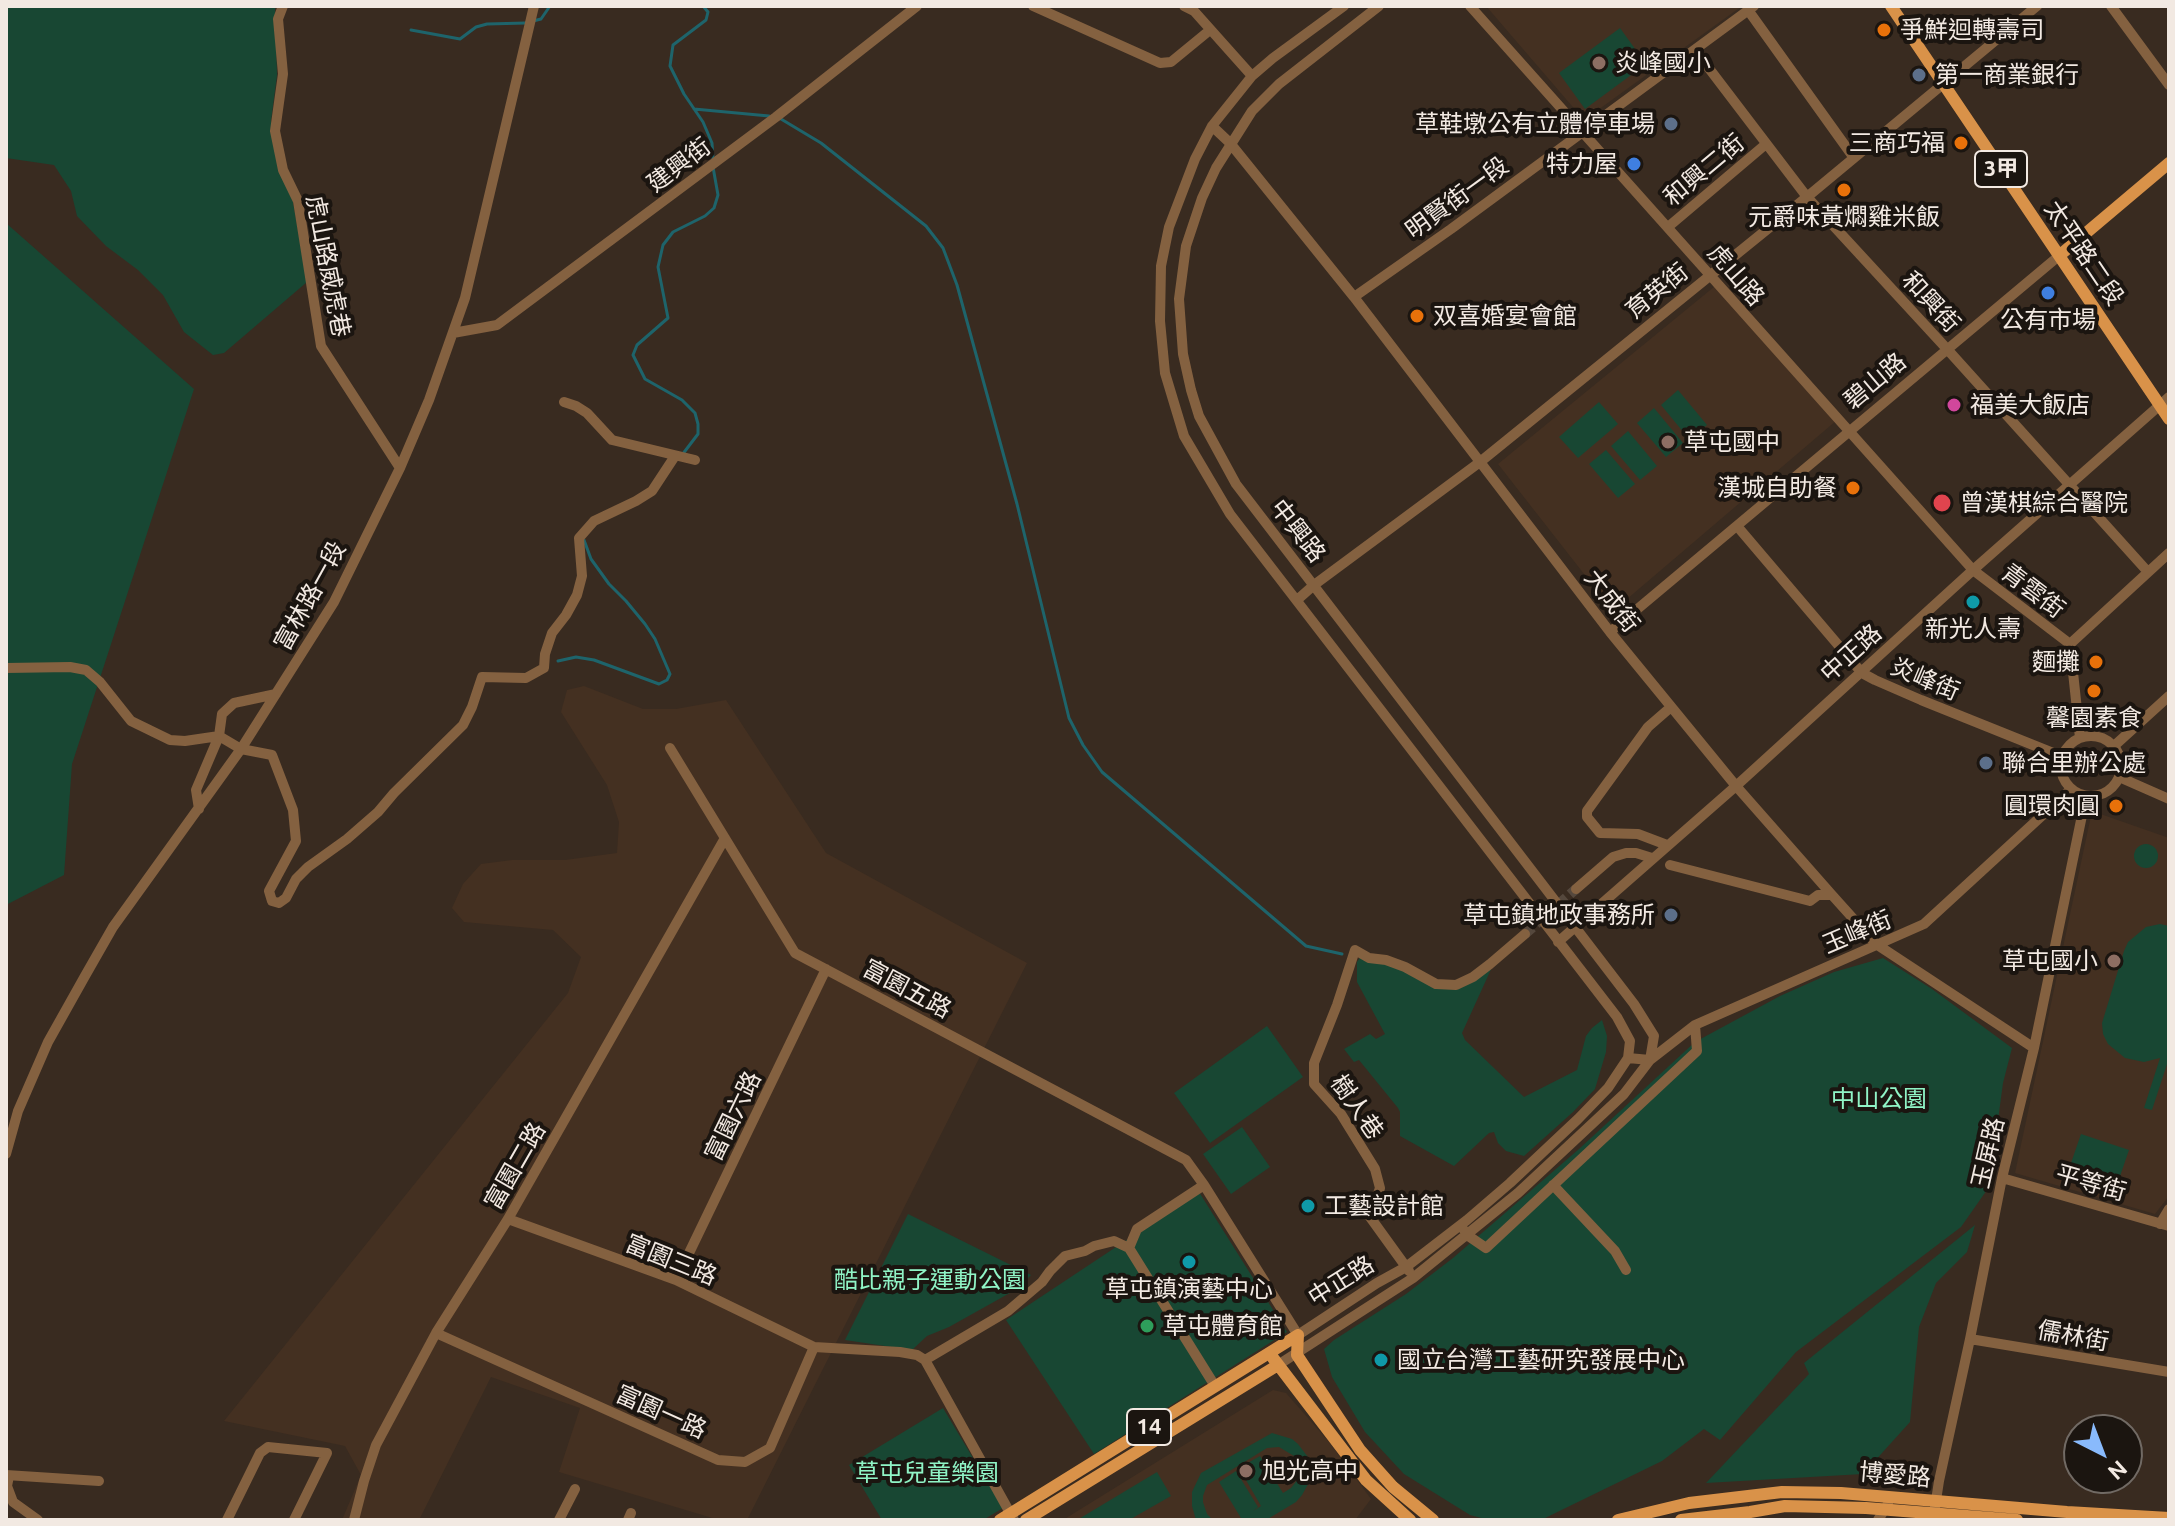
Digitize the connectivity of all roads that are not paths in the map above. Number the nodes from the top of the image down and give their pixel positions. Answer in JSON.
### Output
{"nodes":[{"id":1,"x":283,"y":6,"type":"edge"},
{"id":2,"x":534,"y":6,"type":"edge"},
{"id":3,"x":917,"y":6,"type":"edge"},
{"id":4,"x":1033,"y":6,"type":"edge"},
{"id":5,"x":1184,"y":6,"type":"edge"},
{"id":6,"x":1344,"y":6,"type":"edge"},
{"id":7,"x":1379,"y":6,"type":"edge"},
{"id":8,"x":1470,"y":6,"type":"edge"},
{"id":9,"x":1891,"y":6,"type":"edge"},
{"id":10,"x":2037,"y":6,"type":"edge"},
{"id":11,"x":2111,"y":6,"type":"edge"},
{"id":12,"x":1751,"y":8,"type":"edge"},
{"id":13,"x":1210,"y":30,"type":"junction"},
{"id":14,"x":1695,"y":50,"type":"junction"},
{"id":15,"x":1252,"y":76,"type":"junction"},
{"id":16,"x":1943,"y":84,"type":"junction"},
{"id":17,"x":2169,"y":85,"type":"edge"},
{"id":18,"x":1212,"y":126,"type":"junction"},
{"id":19,"x":1582,"y":131,"type":"junction"},
{"id":20,"x":1230,"y":143,"type":"junction"},
{"id":21,"x":1766,"y":144,"type":"junction"},
{"id":22,"x":1854,"y":158,"type":"junction"},
{"id":23,"x":2169,"y":163,"type":"edge"},
{"id":24,"x":1807,"y":197,"type":"junction"},
{"id":25,"x":1668,"y":227,"type":"junction"},
{"id":26,"x":2060,"y":255,"type":"junction"},
{"id":27,"x":1709,"y":275,"type":"junction"},
{"id":28,"x":1354,"y":297,"type":"junction"},
{"id":29,"x":453,"y":333,"type":"junction"},
{"id":30,"x":1947,"y":349,"type":"junction"},
{"id":31,"x":2164,"y":401,"type":"edge"},
{"id":32,"x":564,"y":402,"type":"dead end"},
{"id":33,"x":2169,"y":419,"type":"edge"},
{"id":34,"x":1849,"y":432,"type":"junction"},
{"id":35,"x":1480,"y":462,"type":"junction"},
{"id":36,"x":400,"y":468,"type":"junction"},
{"id":37,"x":2069,"y":484,"type":"junction"},
{"id":38,"x":1737,"y":526,"type":"junction"},
{"id":39,"x":2169,"y":553,"type":"edge"},
{"id":40,"x":1973,"y":570,"type":"junction"},
{"id":41,"x":2148,"y":572,"type":"junction"},
{"id":42,"x":1314,"y":585,"type":"junction"},
{"id":43,"x":1297,"y":600,"type":"junction"},
{"id":44,"x":1610,"y":632,"type":"junction"},
{"id":45,"x":2070,"y":644,"type":"junction"},
{"id":46,"x":6,"y":668,"type":"edge"},
{"id":47,"x":1862,"y":673,"type":"junction"},
{"id":48,"x":276,"y":694,"type":"junction"},
{"id":49,"x":2169,"y":696,"type":"edge"},
{"id":50,"x":1671,"y":707,"type":"junction"},
{"id":51,"x":219,"y":736,"type":"junction"},
{"id":52,"x":2080,"y":738,"type":"junction"},
{"id":53,"x":2114,"y":746,"type":"junction"},
{"id":54,"x":670,"y":748,"type":"dead end"},
{"id":55,"x":241,"y":749,"type":"junction"},
{"id":56,"x":2063,"y":757,"type":"junction"},
{"id":57,"x":2119,"y":777,"type":"junction"},
{"id":58,"x":1736,"y":786,"type":"junction"},
{"id":59,"x":2071,"y":789,"type":"junction"},
{"id":60,"x":2086,"y":796,"type":"junction"},
{"id":61,"x":2169,"y":799,"type":"edge"},
{"id":62,"x":199,"y":809,"type":"junction"},
{"id":63,"x":725,"y":838,"type":"junction"},
{"id":64,"x":1667,"y":845,"type":"junction"},
{"id":65,"x":1652,"y":858,"type":"junction"},
{"id":66,"x":1670,"y":865,"type":"dead end"},
{"id":67,"x":1576,"y":889,"type":"tunnel mouth"},
{"id":68,"x":1832,"y":895,"type":"junction"},
{"id":69,"x":1575,"y":929,"type":"junction"},
{"id":70,"x":1525,"y":934,"type":"tunnel mouth"},
{"id":71,"x":1558,"y":942,"type":"junction"},
{"id":72,"x":1876,"y":944,"type":"junction"},
{"id":73,"x":826,"y":969,"type":"junction"},
{"id":74,"x":1695,"y":1025,"type":"junction"},
{"id":75,"x":2034,"y":1048,"type":"junction"},
{"id":76,"x":1628,"y":1058,"type":"junction"},
{"id":77,"x":1650,"y":1060,"type":"junction"},
{"id":78,"x":6,"y":1154,"type":"edge"},
{"id":79,"x":2002,"y":1178,"type":"junction"},
{"id":80,"x":1204,"y":1185,"type":"junction"},
{"id":81,"x":1553,"y":1185,"type":"junction"},
{"id":82,"x":2169,"y":1209,"type":"edge"},
{"id":83,"x":508,"y":1219,"type":"junction"},
{"id":84,"x":1461,"y":1225,"type":"junction"},
{"id":85,"x":2164,"y":1225,"type":"edge"},
{"id":86,"x":1467,"y":1235,"type":"junction"},
{"id":87,"x":1129,"y":1248,"type":"junction"},
{"id":88,"x":1406,"y":1267,"type":"junction"},
{"id":89,"x":1626,"y":1270,"type":"dead end"},
{"id":90,"x":1413,"y":1278,"type":"junction"},
{"id":91,"x":676,"y":1280,"type":"junction"},
{"id":92,"x":436,"y":1333,"type":"junction"},
{"id":93,"x":1298,"y":1335,"type":"junction"},
{"id":94,"x":1970,"y":1339,"type":"junction"},
{"id":95,"x":814,"y":1347,"type":"junction"},
{"id":96,"x":1269,"y":1353,"type":"junction"},
{"id":97,"x":1297,"y":1355,"type":"junction"},
{"id":98,"x":925,"y":1360,"type":"junction"},
{"id":99,"x":1278,"y":1365,"type":"junction"},
{"id":100,"x":2169,"y":1372,"type":"edge"},
{"id":101,"x":1215,"y":1386,"type":"junction"},
{"id":102,"x":7,"y":1475,"type":"edge"},
{"id":103,"x":99,"y":1481,"type":"dead end"},
{"id":104,"x":575,"y":1489,"type":"dead end"},
{"id":105,"x":1894,"y":1497,"type":"junction"},
{"id":106,"x":1936,"y":1501,"type":"junction"},
{"id":107,"x":1881,"y":1514,"type":"edge"},
{"id":108,"x":1934,"y":1517,"type":"edge"},
{"id":109,"x":1008,"y":1518,"type":"edge"},
{"id":110,"x":2169,"y":1518,"type":"edge"},
{"id":111,"x":38,"y":1520,"type":"edge"},
{"id":112,"x":227,"y":1520,"type":"edge"},
{"id":113,"x":294,"y":1520,"type":"edge"},
{"id":114,"x":354,"y":1520,"type":"edge"},
{"id":115,"x":559,"y":1520,"type":"edge"},
{"id":116,"x":1026,"y":1520,"type":"edge"},
{"id":117,"x":1410,"y":1520,"type":"edge"},
{"id":118,"x":1433,"y":1520,"type":"edge"},
{"id":119,"x":1618,"y":1520,"type":"edge"},
{"id":120,"x":1681,"y":1520,"type":"edge"},
{"id":121,"x":2017,"y":1520,"type":"edge"}],
"edges":[{"from":1,"to":36,"type":"street","name":"虎山路威虎巷"},
{"from":2,"to":29,"type":"street","name":"富林路一段"},
{"from":3,"to":29,"type":"street","name":"建興街"},
{"from":4,"to":13,"type":"street"},
{"from":5,"to":13,"type":"street"},
{"from":6,"to":15,"type":"street","name":"中興路"},
{"from":7,"to":20,"type":"street","name":"中興路"},
{"from":8,"to":19,"type":"street","name":"虎山路"},
{"from":9,"to":16,"type":"main road","name":"太平路二段","number":"3甲"},
{"from":10,"to":16,"type":"street","name":"育英街"},
{"from":11,"to":17,"type":"street"},
{"from":12,"to":14,"type":"street","name":"明賢街一段"},
{"from":12,"to":22,"type":"street"},
{"from":13,"to":15,"type":"street"},
{"from":14,"to":19,"type":"street","name":"明賢街一段"},
{"from":14,"to":21,"type":"street","name":"和興街"},
{"from":15,"to":18,"type":"street","name":"中興路"},
{"from":16,"to":22,"type":"street","name":"育英街"},
{"from":16,"to":26,"type":"main road","name":"太平路二段","number":"3甲"},
{"from":18,"to":20,"type":"street","name":"大成街"},
{"from":18,"to":43,"type":"street","name":"中興路"},
{"from":19,"to":25,"type":"street","name":"虎山路"},
{"from":19,"to":28,"type":"street","name":"明賢街一段"},
{"from":20,"to":28,"type":"street","name":"大成街"},
{"from":20,"to":42,"type":"street","name":"中興路"},
{"from":21,"to":24,"type":"street","name":"和興街"},
{"from":21,"to":25,"type":"street","name":"和興二街"},
{"from":22,"to":24,"type":"street","name":"育英街"},
{"from":23,"to":26,"type":"main road","name":"碧山路"},
{"from":24,"to":27,"type":"street","name":"育英街"},
{"from":24,"to":30,"type":"street","name":"和興街"},
{"from":25,"to":27,"type":"street","name":"虎山路"},
{"from":26,"to":30,"type":"street","name":"碧山路"},
{"from":26,"to":31,"type":"main road","name":"太平路二段","number":"3甲"},
{"from":27,"to":34,"type":"street","name":"虎山路"},
{"from":27,"to":35,"type":"street","name":"育英街"},
{"from":28,"to":35,"type":"street","name":"大成街"},
{"from":29,"to":36,"type":"street","name":"富林路一段"},
{"from":30,"to":34,"type":"street","name":"碧山路"},
{"from":30,"to":37,"type":"street","name":"和興街"},
{"from":31,"to":33,"type":"main road","number":"3甲"},
{"from":31,"to":37,"type":"street","name":"中正路"},
{"from":32,"to":55,"type":"street"},
{"from":34,"to":38,"type":"street","name":"碧山路"},
{"from":34,"to":40,"type":"street","name":"虎山路"},
{"from":35,"to":42,"type":"street","name":"育英街"},
{"from":35,"to":44,"type":"street","name":"大成街"},
{"from":36,"to":48,"type":"street","name":"富林路一段"},
{"from":37,"to":40,"type":"street","name":"中正路"},
{"from":37,"to":41,"type":"street","name":"和興街"},
{"from":38,"to":44,"type":"street","name":"碧山路"},
{"from":38,"to":47,"type":"street","name":"炎峰街"},
{"from":39,"to":41,"type":"street"},
{"from":40,"to":45,"type":"street","name":"青雲街"},
{"from":40,"to":47,"type":"street","name":"中正路"},
{"from":41,"to":45,"type":"street"},
{"from":42,"to":43,"type":"street","name":"育英街"},
{"from":42,"to":69,"type":"street","name":"中興路"},
{"from":43,"to":71,"type":"street","name":"中興路"},
{"from":44,"to":50,"type":"street","name":"大成街"},
{"from":45,"to":52,"type":"street","name":"青雲街"},
{"from":46,"to":51,"type":"street"},
{"from":47,"to":56,"type":"street","name":"炎峰街"},
{"from":47,"to":58,"type":"street","name":"中正路"},
{"from":48,"to":51,"type":"street"},
{"from":48,"to":55,"type":"street","name":"富林路一段"},
{"from":49,"to":53,"type":"street"},
{"from":50,"to":58,"type":"street","name":"大成街"},
{"from":50,"to":64,"type":"street"},
{"from":51,"to":55,"type":"street"},
{"from":51,"to":62,"type":"street"},
{"from":52,"to":53,"type":"street"},
{"from":52,"to":56,"type":"street"},
{"from":53,"to":57,"type":"street"},
{"from":54,"to":63,"type":"street","name":"富園五路"},
{"from":55,"to":62,"type":"street","name":"富林路一段"},
{"from":56,"to":59,"type":"street"},
{"from":57,"to":60,"type":"street"},
{"from":57,"to":61,"type":"street"},
{"from":58,"to":64,"type":"street","name":"中正路"},
{"from":58,"to":68,"type":"street","name":"大成街"},
{"from":59,"to":60,"type":"street"},
{"from":59,"to":72,"type":"street","name":"玉峰街"},
{"from":60,"to":75,"type":"street","name":"玉屏路"},
{"from":62,"to":78,"type":"street","name":"富林路一段"},
{"from":63,"to":73,"type":"street","name":"富園五路"},
{"from":63,"to":83,"type":"street","name":"富園二路"},
{"from":64,"to":65,"type":"street","name":"中正路"},
{"from":65,"to":67,"type":"street"},
{"from":65,"to":69,"type":"street","name":"中正路"},
{"from":66,"to":68,"type":"street"},
{"from":68,"to":72,"type":"street","name":"大成街"},
{"from":69,"to":71,"type":"street","name":"中正路"},
{"from":69,"to":77,"type":"street","name":"中興路"},
{"from":70,"to":88,"type":"street","name":"樹人巷"},
{"from":71,"to":76,"type":"street","name":"中興路"},
{"from":72,"to":74,"type":"street","name":"玉峰街"},
{"from":72,"to":75,"type":"street","name":"大成街"},
{"from":73,"to":80,"type":"street","name":"富園五路"},
{"from":73,"to":91,"type":"street","name":"富園六路"},
{"from":74,"to":77,"type":"street","name":"玉峰街"},
{"from":74,"to":81,"type":"street"},
{"from":75,"to":79,"type":"street","name":"玉屏路"},
{"from":76,"to":77,"type":"street"},
{"from":76,"to":84,"type":"street","name":"中正路"},
{"from":77,"to":86,"type":"street","name":"中正路"},
{"from":79,"to":85,"type":"street","name":"平等街"},
{"from":79,"to":94,"type":"street","name":"玉屏路"},
{"from":80,"to":87,"type":"street"},
{"from":80,"to":93,"type":"street","name":"富園五路"},
{"from":81,"to":86,"type":"street"},
{"from":81,"to":89,"type":"street"},
{"from":82,"to":85,"type":"street"},
{"from":83,"to":91,"type":"street","name":"富園三路"},
{"from":83,"to":92,"type":"street","name":"富園二路"},
{"from":84,"to":86,"type":"street"},
{"from":84,"to":88,"type":"street","name":"中正路"},
{"from":86,"to":90,"type":"street","name":"中正路"},
{"from":87,"to":98,"type":"street"},
{"from":87,"to":101,"type":"street"},
{"from":88,"to":90,"type":"street","name":"樹人巷"},
{"from":88,"to":93,"type":"street","name":"中正路"},
{"from":90,"to":97,"type":"street","name":"中正路"},
{"from":91,"to":95,"type":"street","name":"富園三路"},
{"from":92,"to":95,"type":"street","name":"富園一路"},
{"from":92,"to":114,"type":"street","name":"富園二路"},
{"from":93,"to":96,"type":"main road","name":"中正路","number":"14"},
{"from":93,"to":97,"type":"main road"},
{"from":94,"to":100,"type":"street","name":"儒林街"},
{"from":94,"to":106,"type":"street","name":"玉屏路"},
{"from":95,"to":98,"type":"street"},
{"from":96,"to":99,"type":"main road"},
{"from":96,"to":101,"type":"main road","name":"中正路","number":"14"},
{"from":97,"to":99,"type":"street","name":"中正路"},
{"from":97,"to":118,"type":"main road"},
{"from":98,"to":109,"type":"street"},
{"from":99,"to":116,"type":"main road","name":"中正路","number":"14"},
{"from":99,"to":117,"type":"main road"},
{"from":101,"to":109,"type":"main road","name":"中正路","number":"14"},
{"from":102,"to":103,"type":"street"},
{"from":102,"to":111,"type":"street"},
{"from":104,"to":115,"type":"street"},
{"from":105,"to":106,"type":"main road","name":"博愛路"},
{"from":105,"to":107,"type":"street"},
{"from":105,"to":119,"type":"main road","name":"博愛路"},
{"from":106,"to":108,"type":"street","name":"玉屏路"},
{"from":106,"to":110,"type":"main road","name":"博愛路"},
{"from":107,"to":108,"type":"main road","name":"博愛路"},
{"from":107,"to":120,"type":"main road","name":"博愛路"},
{"from":108,"to":121,"type":"main road","name":"博愛路"},
{"from":112,"to":113,"type":"street"}]}
